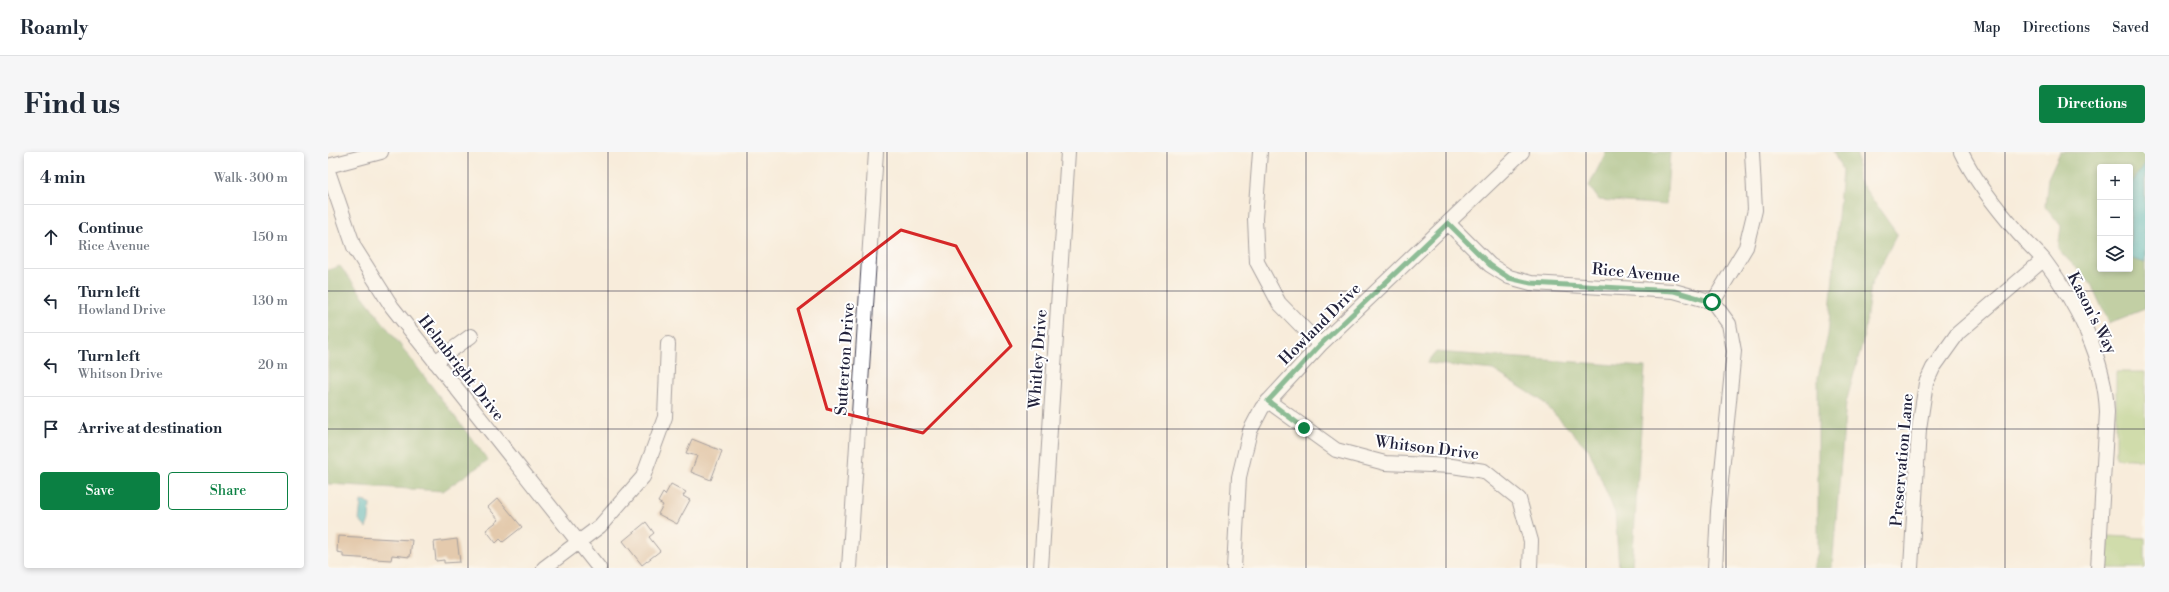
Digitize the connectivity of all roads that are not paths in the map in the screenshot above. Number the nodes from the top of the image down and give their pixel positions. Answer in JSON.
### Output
{"nodes":[{"id":1,"x":382,"y":152,"type":"edge"},
{"id":2,"x":876,"y":152,"type":"edge"},
{"id":3,"x":1068,"y":152,"type":"edge"},
{"id":4,"x":1260,"y":152,"type":"edge"},
{"id":5,"x":1522,"y":152,"type":"edge"},
{"id":6,"x":1752,"y":152,"type":"edge"},
{"id":7,"x":1961,"y":152,"type":"edge"},
{"id":8,"x":328,"y":166,"type":"edge"},
{"id":9,"x":328,"y":170,"type":"edge"},
{"id":10,"x":1448,"y":223,"type":"junction"},
{"id":11,"x":2043,"y":260,"type":"junction"},
{"id":12,"x":1712,"y":302,"type":"junction"},
{"id":13,"x":471,"y":336,"type":"dead end"},
{"id":14,"x":668,"y":344,"type":"dead end"},
{"id":15,"x":1320,"y":345,"type":"junction"},
{"id":16,"x":435,"y":362,"type":"junction"},
{"id":17,"x":1268,"y":401,"type":"junction"},
{"id":18,"x":578,"y":542,"type":"junction"},
{"id":19,"x":544,"y":568,"type":"edge"},
{"id":20,"x":599,"y":568,"type":"edge"},
{"id":21,"x":849,"y":568,"type":"edge"},
{"id":22,"x":1041,"y":568,"type":"edge"},
{"id":23,"x":1234,"y":568,"type":"edge"},
{"id":24,"x":1530,"y":568,"type":"edge"},
{"id":25,"x":1716,"y":568,"type":"edge"},
{"id":26,"x":1911,"y":568,"type":"edge"},
{"id":27,"x":2098,"y":568,"type":"edge"}],
"edges":[{"from":1,"to":8,"type":"street"},
{"from":2,"to":21,"type":"street","name":"Sutterton Drive"},
{"from":3,"to":22,"type":"street","name":"Whitley Drive"},
{"from":4,"to":15,"type":"street"},
{"from":5,"to":10,"type":"street","name":"Howland Drive"},
{"from":6,"to":12,"type":"street"},
{"from":7,"to":11,"type":"street","name":"Kason's Way"},
{"from":9,"to":16,"type":"street","name":"Helmbright Drive"},
{"from":10,"to":12,"type":"street","name":"Rice Avenue"},
{"from":10,"to":15,"type":"street","name":"Howland Drive"},
{"from":11,"to":26,"type":"street","name":"Preservation Lane"},
{"from":11,"to":27,"type":"street","name":"Kason's Way"},
{"from":12,"to":25,"type":"street"},
{"from":13,"to":16,"type":"street"},
{"from":14,"to":18,"type":"street"},
{"from":15,"to":17,"type":"street","name":"Howland Drive"},
{"from":16,"to":18,"type":"street","name":"Helmbright Drive"},
{"from":17,"to":23,"type":"street","name":"Howland Drive"},
{"from":17,"to":24,"type":"street","name":"Whitson Drive"},
{"from":18,"to":19,"type":"street"},
{"from":18,"to":20,"type":"street","name":"Helmbright Drive"}]}
